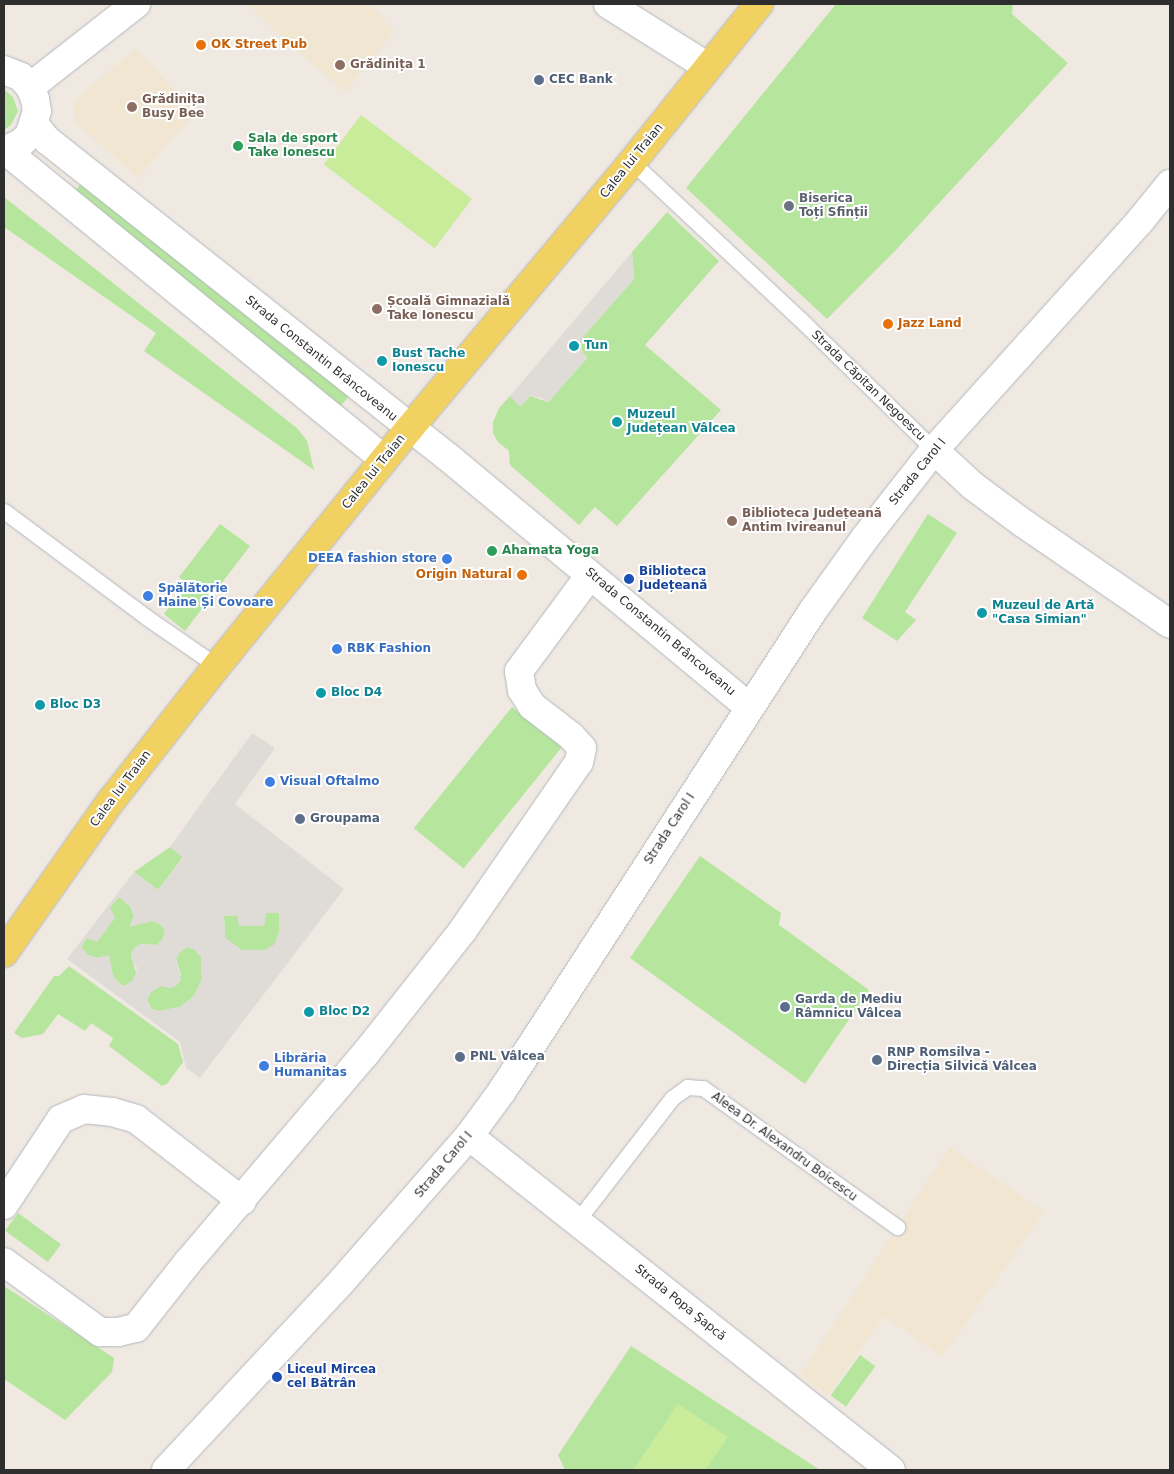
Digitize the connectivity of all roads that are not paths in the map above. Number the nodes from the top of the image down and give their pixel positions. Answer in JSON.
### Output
{"nodes":[{"id":1,"x":136,"y":4,"type":"edge"},
{"id":2,"x":608,"y":4,"type":"edge"},
{"id":3,"x":759,"y":4,"type":"edge"},
{"id":4,"x":708,"y":67,"type":"junction"},
{"id":5,"x":5,"y":68,"type":"edge"},
{"id":6,"x":30,"y":87,"type":"junction"},
{"id":7,"x":34,"y":124,"type":"junction"},
{"id":8,"x":5,"y":151,"type":"edge"},
{"id":9,"x":632,"y":162,"type":"junction"},
{"id":10,"x":1170,"y":184,"type":"edge"},
{"id":11,"x":409,"y":429,"type":"junction"},
{"id":12,"x":934,"y":450,"type":"junction"},
{"id":13,"x":384,"y":459,"type":"junction"},
{"id":14,"x":4,"y":512,"type":"edge"},
{"id":15,"x":590,"y":575,"type":"junction"},
{"id":16,"x":1170,"y":624,"type":"edge"},
{"id":17,"x":217,"y":666,"type":"junction"},
{"id":18,"x":749,"y":707,"type":"junction"},
{"id":19,"x":4,"y":953,"type":"edge"},
{"id":20,"x":469,"y":1136,"type":"junction"},
{"id":21,"x":242,"y":1201,"type":"junction"},
{"id":22,"x":4,"y":1205,"type":"edge"},
{"id":23,"x":577,"y":1221,"type":"junction"},
{"id":24,"x":897,"y":1227,"type":"dead end"},
{"id":25,"x":4,"y":1262,"type":"edge"},
{"id":26,"x":166,"y":1470,"type":"edge"},
{"id":27,"x":891,"y":1470,"type":"edge"}],
"edges":[{"from":1,"to":6,"type":"street"},
{"from":2,"to":4,"type":"street"},
{"from":3,"to":4,"type":"main road","name":"Calea lui Traian"},
{"from":4,"to":9,"type":"main road","name":"Calea lui Traian"},
{"from":5,"to":6,"type":"street"},
{"from":6,"to":7,"type":"street"},
{"from":7,"to":8,"type":"street"},
{"from":7,"to":11,"type":"street","name":"Strada Constantin Brâncoveanu"},
{"from":8,"to":13,"type":"street"},
{"from":9,"to":11,"type":"main road","name":"Calea lui Traian"},
{"from":9,"to":12,"type":"lane","name":"Strada Căpitan Negoescu"},
{"from":10,"to":12,"type":"street","name":"Strada Carol I"},
{"from":11,"to":13,"type":"main road","name":"Calea lui Traian"},
{"from":11,"to":15,"type":"street","name":"Strada Constantin Brâncoveanu"},
{"from":12,"to":16,"type":"street","name":"Strada Căpitan Negoescu"},
{"from":12,"to":18,"type":"street","name":"Strada Carol I"},
{"from":13,"to":17,"type":"main road","name":"Calea lui Traian"},
{"from":14,"to":17,"type":"lane"},
{"from":15,"to":18,"type":"street","name":"Strada Constantin Brâncoveanu"},
{"from":15,"to":21,"type":"street"},
{"from":17,"to":19,"type":"main road","name":"Calea lui Traian"},
{"from":18,"to":20,"type":"street","name":"Strada Carol I"},
{"from":20,"to":23,"type":"street","name":"Strada Popa Șapcă"},
{"from":20,"to":26,"type":"street","name":"Strada Carol I"},
{"from":21,"to":22,"type":"street"},
{"from":21,"to":25,"type":"street"},
{"from":23,"to":24,"type":"lane","name":"Aleea Dr. Alexandru Boicescu"},
{"from":23,"to":27,"type":"street","name":"Strada Popa Șapcă"}]}
